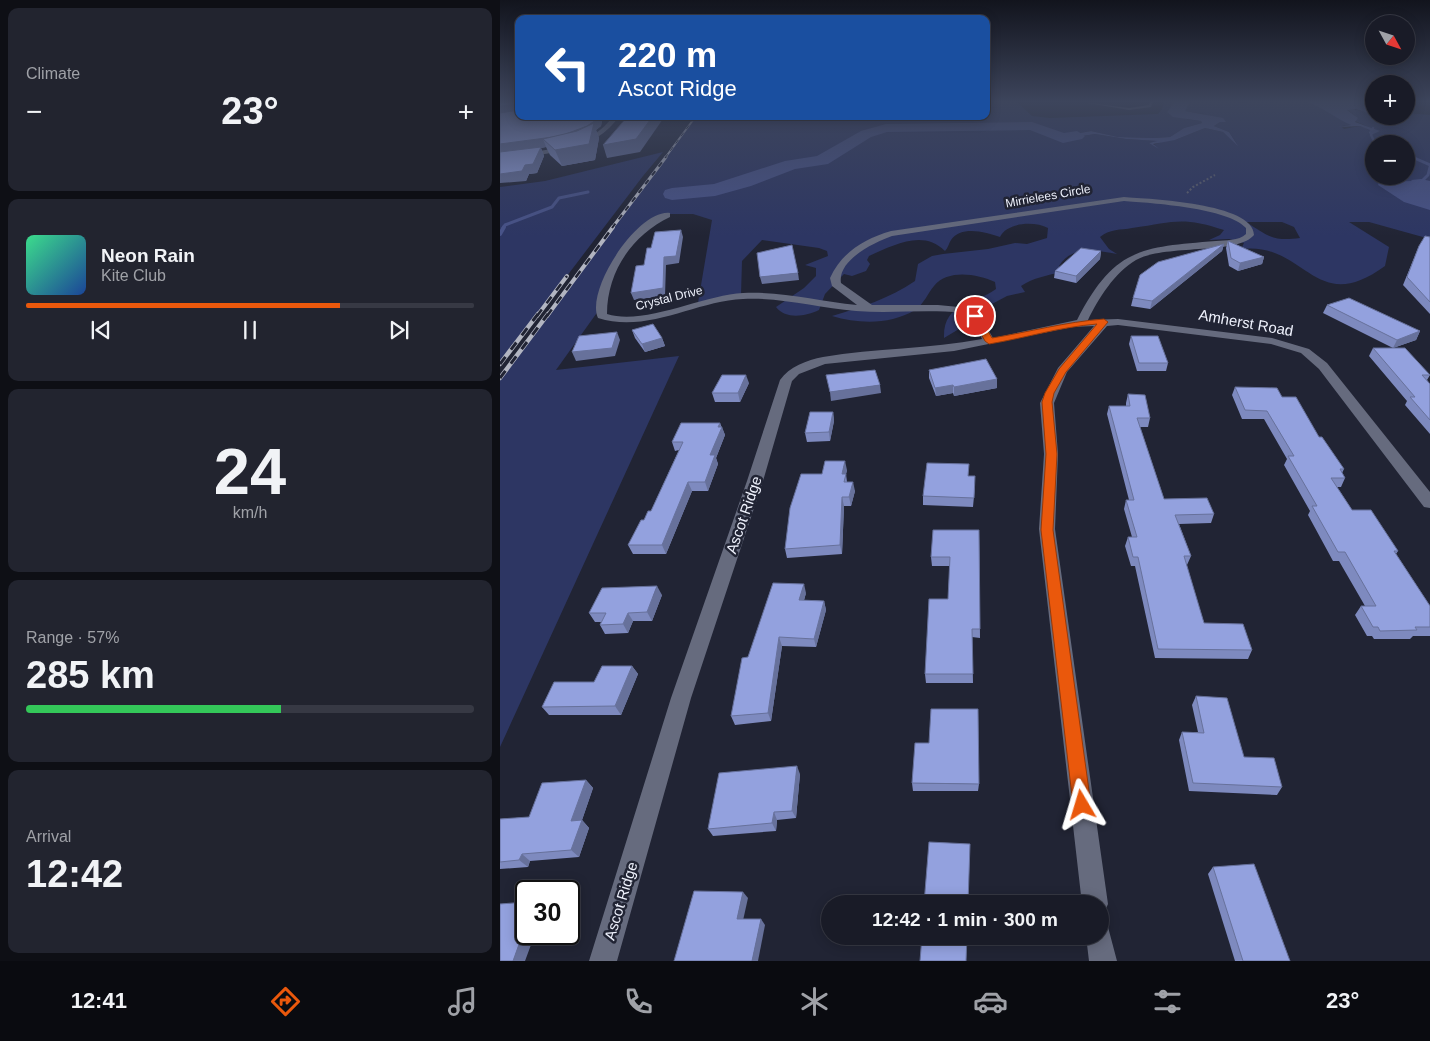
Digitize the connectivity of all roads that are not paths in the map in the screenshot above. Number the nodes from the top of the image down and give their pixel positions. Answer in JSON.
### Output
{"nodes":[{"id":1,"x":561,"y":147,"type":"edge"},
{"id":2,"x":500,"y":157,"type":"edge"},
{"id":3,"x":668,"y":215,"type":"dead end"},
{"id":4,"x":870,"y":308,"type":"junction"},
{"id":5,"x":1104,"y":322,"type":"junction"},
{"id":6,"x":1081,"y":323,"type":"junction"},
{"id":7,"x":989,"y":341,"type":"junction"},
{"id":8,"x":1430,"y":503,"type":"edge"},
{"id":9,"x":1094,"y":895,"type":"edge"},
{"id":10,"x":1100,"y":945,"type":"edge"},
{"id":11,"x":603,"y":961,"type":"edge"},
{"id":12,"x":1102,"y":961,"type":"edge"}],
"edges":[{"from":1,"to":2,"type":"street"},
{"from":3,"to":4,"type":"street","name":"Crystal Drive"},
{"from":4,"to":6,"type":"street","name":"Mirrielees Circle"},
{"from":4,"to":7,"type":"street"},
{"from":5,"to":6,"type":"street","name":"Ascot Ridge"},
{"from":5,"to":8,"type":"street","name":"Amherst Road"},
{"from":5,"to":9,"type":"street"},
{"from":6,"to":7,"type":"street","name":"Ascot Ridge"},
{"from":7,"to":11,"type":"street","name":"Ascot Ridge"},
{"from":10,"to":12,"type":"street"}]}
